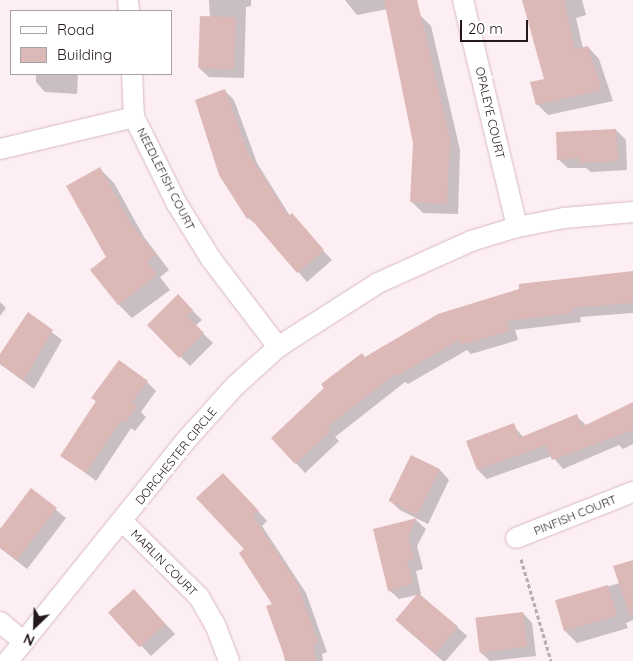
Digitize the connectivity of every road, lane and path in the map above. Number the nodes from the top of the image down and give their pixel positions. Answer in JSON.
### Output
{"nodes":[{"id":1,"x":463,"y":0,"type":"edge"},
{"id":2,"x":132,"y":75,"type":"edge"},
{"id":3,"x":134,"y":117,"type":"junction"},
{"id":4,"x":0,"y":149,"type":"edge"},
{"id":5,"x":633,"y":212,"type":"edge"},
{"id":6,"x":517,"y":227,"type":"junction"},
{"id":7,"x":278,"y":347,"type":"junction"},
{"id":8,"x":633,"y":492,"type":"edge"},
{"id":9,"x":122,"y":522,"type":"junction"},
{"id":10,"x":516,"y":538,"type":"joint"},
{"id":11,"x":0,"y":622,"type":"edge"},
{"id":12,"x":24,"y":641,"type":"junction"},
{"id":13,"x":8,"y":661,"type":"edge"},
{"id":14,"x":229,"y":661,"type":"edge"},
{"id":15,"x":551,"y":661,"type":"edge"}],
"edges":[{"from":1,"to":6,"type":"street","name":"OPALEYE COURT"},
{"from":2,"to":3,"type":"street","name":"NEEDLEFISH COURT"},
{"from":3,"to":4,"type":"street"},
{"from":3,"to":7,"type":"street","name":"NEEDLEFISH COURT"},
{"from":5,"to":6,"type":"street","name":"DORCHESTER CIRCLE"},
{"from":6,"to":7,"type":"street","name":"DORCHESTER CIRCLE"},
{"from":7,"to":9,"type":"street","name":"DORCHESTER CIRCLE"},
{"from":8,"to":10,"type":"street","name":"PINFISH COURT"},
{"from":9,"to":12,"type":"street","name":"DORCHESTER CIRCLE"},
{"from":9,"to":14,"type":"street","name":"MARLIN COURT"},
{"from":10,"to":15,"type":"path"},
{"from":11,"to":12,"type":"street"},
{"from":12,"to":13,"type":"street","name":"DORCHESTER CIRCLE"}]}
